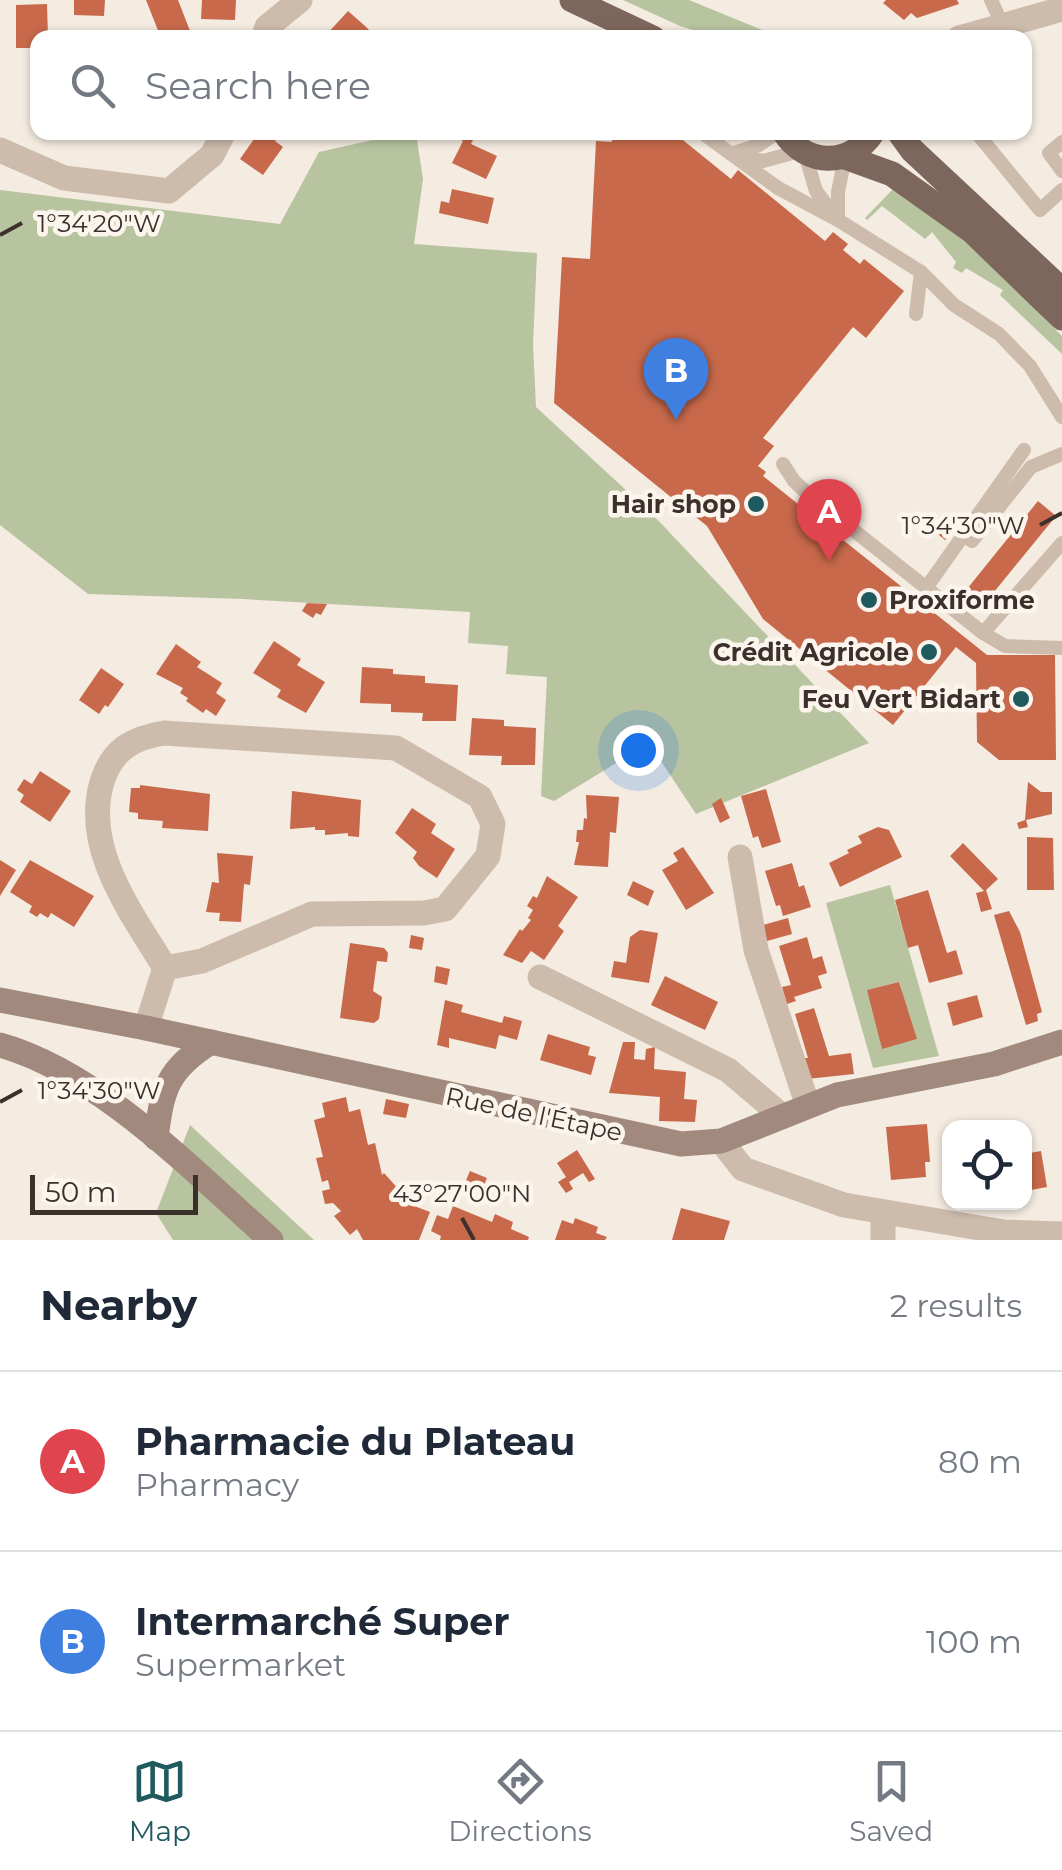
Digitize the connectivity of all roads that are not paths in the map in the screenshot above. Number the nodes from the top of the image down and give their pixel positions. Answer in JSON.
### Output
{"nodes":[{"id":1,"x":300,"y":0,"type":"edge"},
{"id":2,"x":572,"y":0,"type":"edge"},
{"id":3,"x":990,"y":0,"type":"edge"},
{"id":4,"x":1062,"y":9,"type":"edge"},
{"id":5,"x":1002,"y":24,"type":"junction"},
{"id":6,"x":266,"y":30,"type":"edge"},
{"id":7,"x":635,"y":30,"type":"edge"},
{"id":8,"x":985,"y":30,"type":"edge"},
{"id":9,"x":220,"y":140,"type":"edge"},
{"id":10,"x":712,"y":140,"type":"edge"},
{"id":11,"x":866,"y":140,"type":"edge"},
{"id":12,"x":905,"y":140,"type":"edge"},
{"id":13,"x":983,"y":140,"type":"edge"},
{"id":14,"x":792,"y":142,"type":"edge"},
{"id":15,"x":1062,"y":142,"type":"edge"},
{"id":16,"x":0,"y":150,"type":"edge"},
{"id":17,"x":732,"y":154,"type":"junction"},
{"id":18,"x":845,"y":157,"type":"junction"},
{"id":19,"x":1062,"y":171,"type":"edge"},
{"id":20,"x":1062,"y":190,"type":"edge"},
{"id":21,"x":838,"y":220,"type":"junction"},
{"id":22,"x":922,"y":272,"type":"junction"},
{"id":23,"x":1062,"y":290,"type":"edge"},
{"id":24,"x":916,"y":314,"type":"dead end"},
{"id":25,"x":1062,"y":318,"type":"edge"},
{"id":26,"x":1062,"y":417,"type":"edge"},
{"id":27,"x":1024,"y":450,"type":"dead end"},
{"id":28,"x":1062,"y":454,"type":"edge"},
{"id":29,"x":784,"y":464,"type":"dead end"},
{"id":30,"x":967,"y":537,"type":"dead end"},
{"id":31,"x":1062,"y":542,"type":"edge"},
{"id":32,"x":926,"y":588,"type":"junction"},
{"id":33,"x":983,"y":633,"type":"junction"},
{"id":34,"x":1062,"y":648,"type":"edge"},
{"id":35,"x":740,"y":857,"type":"dead end"},
{"id":36,"x":165,"y":968,"type":"junction"},
{"id":37,"x":540,"y":977,"type":"dead end"},
{"id":38,"x":0,"y":1000,"type":"edge"},
{"id":39,"x":146,"y":1028,"type":"junction"},
{"id":40,"x":211,"y":1042,"type":"junction"},
{"id":41,"x":1062,"y":1042,"type":"edge"},
{"id":42,"x":0,"y":1045,"type":"edge"},
{"id":43,"x":808,"y":1106,"type":"junction"},
{"id":44,"x":782,"y":1116,"type":"junction"},
{"id":45,"x":156,"y":1138,"type":"junction"},
{"id":46,"x":722,"y":1141,"type":"junction"},
{"id":47,"x":883,"y":1212,"type":"junction"},
{"id":48,"x":1062,"y":1234,"type":"edge"},
{"id":49,"x":270,"y":1240,"type":"edge"},
{"id":50,"x":884,"y":1240,"type":"edge"}],
"edges":[{"from":1,"to":6,"type":"street"},
{"from":2,"to":7,"type":"main road"},
{"from":3,"to":5,"type":"lane"},
{"from":4,"to":5,"type":"street"},
{"from":5,"to":8,"type":"street"},
{"from":9,"to":16,"type":"street"},
{"from":10,"to":17,"type":"lane"},
{"from":11,"to":18,"type":"main road"},
{"from":12,"to":23,"type":"main road"},
{"from":13,"to":20,"type":"lane"},
{"from":14,"to":17,"type":"lane"},
{"from":14,"to":17,"type":"lane"},
{"from":14,"to":18,"type":"main road"},
{"from":14,"to":21,"type":"lane"},
{"from":15,"to":19,"type":"lane"},
{"from":17,"to":21,"type":"lane"},
{"from":18,"to":21,"type":"lane"},
{"from":18,"to":25,"type":"main road"},
{"from":21,"to":22,"type":"lane"},
{"from":22,"to":24,"type":"lane"},
{"from":22,"to":26,"type":"lane"},
{"from":27,"to":32,"type":"lane"},
{"from":28,"to":30,"type":"lane"},
{"from":29,"to":32,"type":"lane"},
{"from":31,"to":33,"type":"lane"},
{"from":32,"to":33,"type":"lane"},
{"from":33,"to":34,"type":"lane"},
{"from":35,"to":43,"type":"street"},
{"from":36,"to":36,"type":"street"},
{"from":36,"to":39,"type":"street"},
{"from":37,"to":44,"type":"street"},
{"from":38,"to":39,"type":"street","name":"Rue de l'Étape"},
{"from":39,"to":40,"type":"street","name":"Rue de l'Étape"},
{"from":40,"to":45,"type":"street"},
{"from":40,"to":46,"type":"street","name":"Rue de l'Étape"},
{"from":41,"to":43,"type":"street","name":"Rue de l'Étape"},
{"from":42,"to":45,"type":"street"},
{"from":43,"to":44,"type":"street","name":"Rue de l'Étape"},
{"from":44,"to":46,"type":"street","name":"Rue de l'Étape"},
{"from":45,"to":49,"type":"street"},
{"from":46,"to":47,"type":"street"},
{"from":47,"to":48,"type":"street"},
{"from":47,"to":50,"type":"street"}]}
